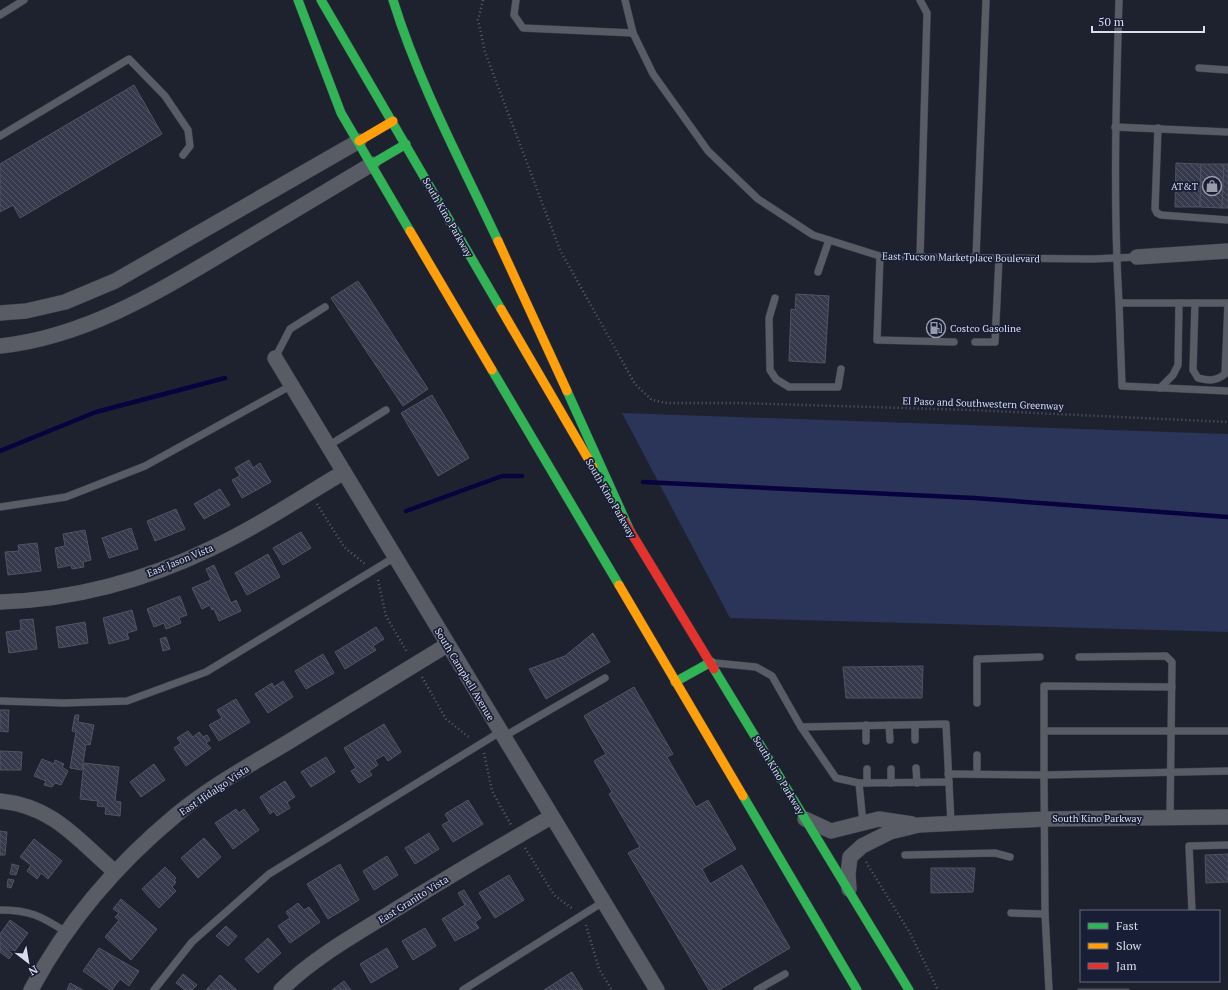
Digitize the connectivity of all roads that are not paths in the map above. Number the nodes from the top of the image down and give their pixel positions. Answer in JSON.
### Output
{"nodes":[{"id":1,"x":24,"y":0,"type":"edge"},
{"id":2,"x":298,"y":0,"type":"edge"},
{"id":3,"x":321,"y":0,"type":"edge"},
{"id":4,"x":393,"y":0,"type":"edge"},
{"id":5,"x":516,"y":0,"type":"edge"},
{"id":6,"x":625,"y":0,"type":"edge"},
{"id":7,"x":920,"y":0,"type":"edge"},
{"id":8,"x":986,"y":0,"type":"edge"},
{"id":9,"x":1119,"y":0,"type":"edge"},
{"id":10,"x":0,"y":15,"type":"edge"},
{"id":11,"x":633,"y":32,"type":"junction"},
{"id":12,"x":1199,"y":68,"type":"dead end"},
{"id":13,"x":1228,"y":70,"type":"edge"},
{"id":14,"x":393,"y":121,"type":"junction"},
{"id":15,"x":1115,"y":127,"type":"junction"},
{"id":16,"x":1158,"y":128,"type":"junction"},
{"id":17,"x":1228,"y":132,"type":"edge"},
{"id":18,"x":0,"y":136,"type":"edge"},
{"id":19,"x":359,"y":141,"type":"junction"},
{"id":20,"x":406,"y":144,"type":"junction"},
{"id":21,"x":183,"y":155,"type":"dead end"},
{"id":22,"x":372,"y":164,"type":"junction"},
{"id":23,"x":1228,"y":220,"type":"edge"},
{"id":24,"x":828,"y":240,"type":"junction"},
{"id":25,"x":1228,"y":251,"type":"edge"},
{"id":26,"x":880,"y":256,"type":"junction"},
{"id":27,"x":920,"y":257,"type":"junction"},
{"id":28,"x":1137,"y":257,"type":"joint"},
{"id":29,"x":976,"y":258,"type":"junction"},
{"id":30,"x":999,"y":258,"type":"junction"},
{"id":31,"x":1116,"y":259,"type":"junction"},
{"id":32,"x":818,"y":272,"type":"dead end"},
{"id":33,"x":775,"y":298,"type":"dead end"},
{"id":34,"x":1179,"y":303,"type":"junction"},
{"id":35,"x":1195,"y":303,"type":"junction"},
{"id":36,"x":1228,"y":303,"type":"edge"},
{"id":37,"x":1119,"y":304,"type":"junction"},
{"id":38,"x":325,"y":307,"type":"dead end"},
{"id":39,"x":0,"y":313,"type":"edge"},
{"id":40,"x":954,"y":342,"type":"dead end"},
{"id":41,"x":975,"y":342,"type":"dead end"},
{"id":42,"x":0,"y":346,"type":"edge"},
{"id":43,"x":275,"y":358,"type":"joint"},
{"id":44,"x":841,"y":369,"type":"dead end"},
{"id":45,"x":1208,"y":380,"type":"junction"},
{"id":46,"x":292,"y":385,"type":"junction"},
{"id":47,"x":1160,"y":388,"type":"junction"},
{"id":48,"x":1208,"y":390,"type":"junction"},
{"id":49,"x":1228,"y":391,"type":"edge"},
{"id":50,"x":386,"y":410,"type":"dead end"},
{"id":51,"x":328,"y":446,"type":"junction"},
{"id":52,"x":344,"y":472,"type":"junction"},
{"id":53,"x":0,"y":507,"type":"edge"},
{"id":54,"x":631,"y":533,"type":"junction"},
{"id":55,"x":395,"y":557,"type":"junction"},
{"id":56,"x":0,"y":602,"type":"edge"},
{"id":57,"x":447,"y":645,"type":"junction"},
{"id":58,"x":1040,"y":657,"type":"dead end"},
{"id":59,"x":1079,"y":657,"type":"dead end"},
{"id":60,"x":711,"y":662,"type":"junction"},
{"id":61,"x":605,"y":678,"type":"dead end"},
{"id":62,"x":675,"y":682,"type":"junction"},
{"id":63,"x":1172,"y":687,"type":"junction"},
{"id":64,"x":0,"y":701,"type":"edge"},
{"id":65,"x":977,"y":703,"type":"dead end"},
{"id":66,"x":866,"y":725,"type":"junction"},
{"id":67,"x":889,"y":725,"type":"junction"},
{"id":68,"x":915,"y":725,"type":"junction"},
{"id":69,"x":801,"y":726,"type":"junction"},
{"id":70,"x":1045,"y":731,"type":"junction"},
{"id":71,"x":1171,"y":732,"type":"junction"},
{"id":72,"x":1228,"y":732,"type":"edge"},
{"id":73,"x":501,"y":734,"type":"junction"},
{"id":74,"x":866,"y":740,"type":"dead end"},
{"id":75,"x":890,"y":740,"type":"dead end"},
{"id":76,"x":915,"y":740,"type":"dead end"},
{"id":77,"x":977,"y":755,"type":"dead end"},
{"id":78,"x":916,"y":768,"type":"dead end"},
{"id":79,"x":867,"y":769,"type":"dead end"},
{"id":80,"x":891,"y":769,"type":"dead end"},
{"id":81,"x":1228,"y":771,"type":"edge"},
{"id":82,"x":1169,"y":773,"type":"junction"},
{"id":83,"x":948,"y":774,"type":"junction"},
{"id":84,"x":977,"y":774,"type":"junction"},
{"id":85,"x":1044,"y":775,"type":"junction"},
{"id":86,"x":949,"y":782,"type":"junction"},
{"id":87,"x":859,"y":783,"type":"junction"},
{"id":88,"x":867,"y":783,"type":"junction"},
{"id":89,"x":891,"y":783,"type":"junction"},
{"id":90,"x":917,"y":783,"type":"junction"},
{"id":91,"x":0,"y":800,"type":"edge"},
{"id":92,"x":551,"y":817,"type":"junction"},
{"id":93,"x":1170,"y":818,"type":"junction"},
{"id":94,"x":1228,"y":818,"type":"edge"},
{"id":95,"x":805,"y":819,"type":"junction"},
{"id":96,"x":1046,"y":819,"type":"junction"},
{"id":97,"x":862,"y":823,"type":"junction"},
{"id":98,"x":951,"y":823,"type":"junction"},
{"id":99,"x":918,"y":825,"type":"junction"},
{"id":100,"x":1228,"y":845,"type":"edge"},
{"id":101,"x":906,"y":854,"type":"dead end"},
{"id":102,"x":1010,"y":857,"type":"dead end"},
{"id":103,"x":115,"y":872,"type":"junction"},
{"id":104,"x":850,"y":892,"type":"junction"},
{"id":105,"x":603,"y":902,"type":"junction"},
{"id":106,"x":0,"y":910,"type":"edge"},
{"id":107,"x":1192,"y":910,"type":"edge"},
{"id":108,"x":1011,"y":913,"type":"dead end"},
{"id":109,"x":1045,"y":914,"type":"junction"},
{"id":110,"x":66,"y":932,"type":"junction"},
{"id":111,"x":785,"y":974,"type":"dead end"},
{"id":112,"x":655,"y":989,"type":"edge"},
{"id":113,"x":31,"y":990,"type":"edge"},
{"id":114,"x":154,"y":990,"type":"edge"},
{"id":115,"x":281,"y":990,"type":"edge"},
{"id":116,"x":463,"y":990,"type":"edge"},
{"id":117,"x":757,"y":990,"type":"edge"},
{"id":118,"x":857,"y":990,"type":"edge"},
{"id":119,"x":909,"y":990,"type":"edge"},
{"id":120,"x":1049,"y":990,"type":"edge"}],
"edges":[{"from":1,"to":10,"type":"lane"},
{"from":2,"to":19,"type":"main road"},
{"from":3,"to":14,"type":"main road","name":"South Kino Parkway"},
{"from":4,"to":54,"type":"main road"},
{"from":5,"to":11,"type":"lane"},
{"from":6,"to":11,"type":"lane","name":"East Tucson Marketplace Boulevard"},
{"from":7,"to":27,"type":"lane"},
{"from":8,"to":29,"type":"lane"},
{"from":9,"to":15,"type":"lane"},
{"from":11,"to":24,"type":"lane","name":"East Tucson Marketplace Boulevard"},
{"from":12,"to":13,"type":"lane"},
{"from":14,"to":19,"type":"main road"},
{"from":14,"to":20,"type":"main road","name":"South Kino Parkway"},
{"from":15,"to":16,"type":"lane"},
{"from":15,"to":31,"type":"lane"},
{"from":16,"to":17,"type":"lane"},
{"from":16,"to":23,"type":"lane"},
{"from":18,"to":21,"type":"lane"},
{"from":19,"to":22,"type":"main road"},
{"from":19,"to":39,"type":"street"},
{"from":20,"to":22,"type":"main road"},
{"from":20,"to":54,"type":"main road","name":"South Kino Parkway"},
{"from":22,"to":42,"type":"street"},
{"from":22,"to":62,"type":"main road"},
{"from":24,"to":26,"type":"lane","name":"East Tucson Marketplace Boulevard"},
{"from":24,"to":32,"type":"lane"},
{"from":25,"to":28,"type":"street","name":"East Tucson Marketplace Boulevard"},
{"from":26,"to":27,"type":"lane","name":"East Tucson Marketplace Boulevard"},
{"from":26,"to":40,"type":"lane"},
{"from":27,"to":29,"type":"lane","name":"East Tucson Marketplace Boulevard"},
{"from":28,"to":31,"type":"lane","name":"East Tucson Marketplace Boulevard"},
{"from":29,"to":30,"type":"lane","name":"East Tucson Marketplace Boulevard"},
{"from":30,"to":31,"type":"lane","name":"East Tucson Marketplace Boulevard"},
{"from":30,"to":41,"type":"lane"},
{"from":31,"to":37,"type":"lane"},
{"from":33,"to":44,"type":"lane"},
{"from":34,"to":35,"type":"lane"},
{"from":34,"to":37,"type":"lane"},
{"from":34,"to":47,"type":"lane"},
{"from":35,"to":36,"type":"lane"},
{"from":35,"to":45,"type":"lane"},
{"from":36,"to":45,"type":"lane"},
{"from":37,"to":47,"type":"lane"},
{"from":38,"to":43,"type":"lane"},
{"from":43,"to":46,"type":"street","name":"South Campbell Avenue"},
{"from":45,"to":48,"type":"lane"},
{"from":46,"to":51,"type":"street","name":"South Campbell Avenue"},
{"from":46,"to":53,"type":"lane"},
{"from":47,"to":48,"type":"lane"},
{"from":48,"to":49,"type":"lane"},
{"from":50,"to":51,"type":"lane"},
{"from":51,"to":52,"type":"street","name":"South Campbell Avenue"},
{"from":52,"to":55,"type":"street","name":"South Campbell Avenue"},
{"from":52,"to":56,"type":"street","name":"East Jason Vista"},
{"from":54,"to":60,"type":"main road","name":"South Kino Parkway"},
{"from":55,"to":57,"type":"street","name":"South Campbell Avenue"},
{"from":55,"to":64,"type":"lane"},
{"from":57,"to":73,"type":"street","name":"South Campbell Avenue"},
{"from":57,"to":103,"type":"street","name":"East Hidalgo Vista"},
{"from":58,"to":65,"type":"lane"},
{"from":59,"to":63,"type":"lane"},
{"from":60,"to":62,"type":"main road"},
{"from":60,"to":69,"type":"lane"},
{"from":60,"to":95,"type":"main road","name":"South Kino Parkway"},
{"from":61,"to":73,"type":"lane"},
{"from":62,"to":118,"type":"main road"},
{"from":63,"to":70,"type":"lane"},
{"from":63,"to":71,"type":"lane"},
{"from":66,"to":67,"type":"lane"},
{"from":66,"to":69,"type":"lane"},
{"from":66,"to":74,"type":"lane"},
{"from":67,"to":68,"type":"lane"},
{"from":67,"to":75,"type":"lane"},
{"from":68,"to":76,"type":"lane"},
{"from":68,"to":83,"type":"lane"},
{"from":69,"to":87,"type":"lane"},
{"from":70,"to":71,"type":"lane"},
{"from":70,"to":85,"type":"lane"},
{"from":71,"to":72,"type":"lane"},
{"from":71,"to":82,"type":"lane"},
{"from":73,"to":92,"type":"street","name":"South Campbell Avenue"},
{"from":73,"to":114,"type":"lane"},
{"from":77,"to":84,"type":"lane"},
{"from":78,"to":90,"type":"lane"},
{"from":79,"to":88,"type":"lane"},
{"from":80,"to":89,"type":"lane"},
{"from":81,"to":82,"type":"lane"},
{"from":82,"to":85,"type":"lane"},
{"from":82,"to":93,"type":"lane"},
{"from":83,"to":84,"type":"lane"},
{"from":83,"to":86,"type":"lane"},
{"from":84,"to":85,"type":"lane"},
{"from":85,"to":96,"type":"lane"},
{"from":86,"to":90,"type":"lane"},
{"from":86,"to":98,"type":"lane"},
{"from":87,"to":88,"type":"lane"},
{"from":87,"to":97,"type":"lane"},
{"from":88,"to":89,"type":"lane"},
{"from":89,"to":90,"type":"lane"},
{"from":91,"to":103,"type":"street"},
{"from":92,"to":105,"type":"street","name":"South Campbell Avenue"},
{"from":92,"to":115,"type":"street","name":"East Granito Vista"},
{"from":93,"to":94,"type":"street","name":"South Kino Parkway"},
{"from":93,"to":96,"type":"street","name":"South Kino Parkway"},
{"from":95,"to":97,"type":"street"},
{"from":95,"to":104,"type":"main road","name":"South Kino Parkway"},
{"from":96,"to":98,"type":"street","name":"South Kino Parkway"},
{"from":96,"to":109,"type":"lane"},
{"from":97,"to":99,"type":"street"},
{"from":98,"to":99,"type":"street","name":"South Kino Parkway"},
{"from":99,"to":104,"type":"street"},
{"from":100,"to":107,"type":"lane"},
{"from":101,"to":102,"type":"lane"},
{"from":103,"to":110,"type":"street","name":"East Hidalgo Vista"},
{"from":104,"to":119,"type":"main road","name":"South Kino Parkway"},
{"from":105,"to":112,"type":"street","name":"South Campbell Avenue"},
{"from":105,"to":116,"type":"lane"},
{"from":106,"to":110,"type":"lane"},
{"from":108,"to":109,"type":"lane"},
{"from":109,"to":120,"type":"lane"},
{"from":110,"to":113,"type":"street","name":"East Hidalgo Vista"},
{"from":111,"to":117,"type":"lane"}]}
